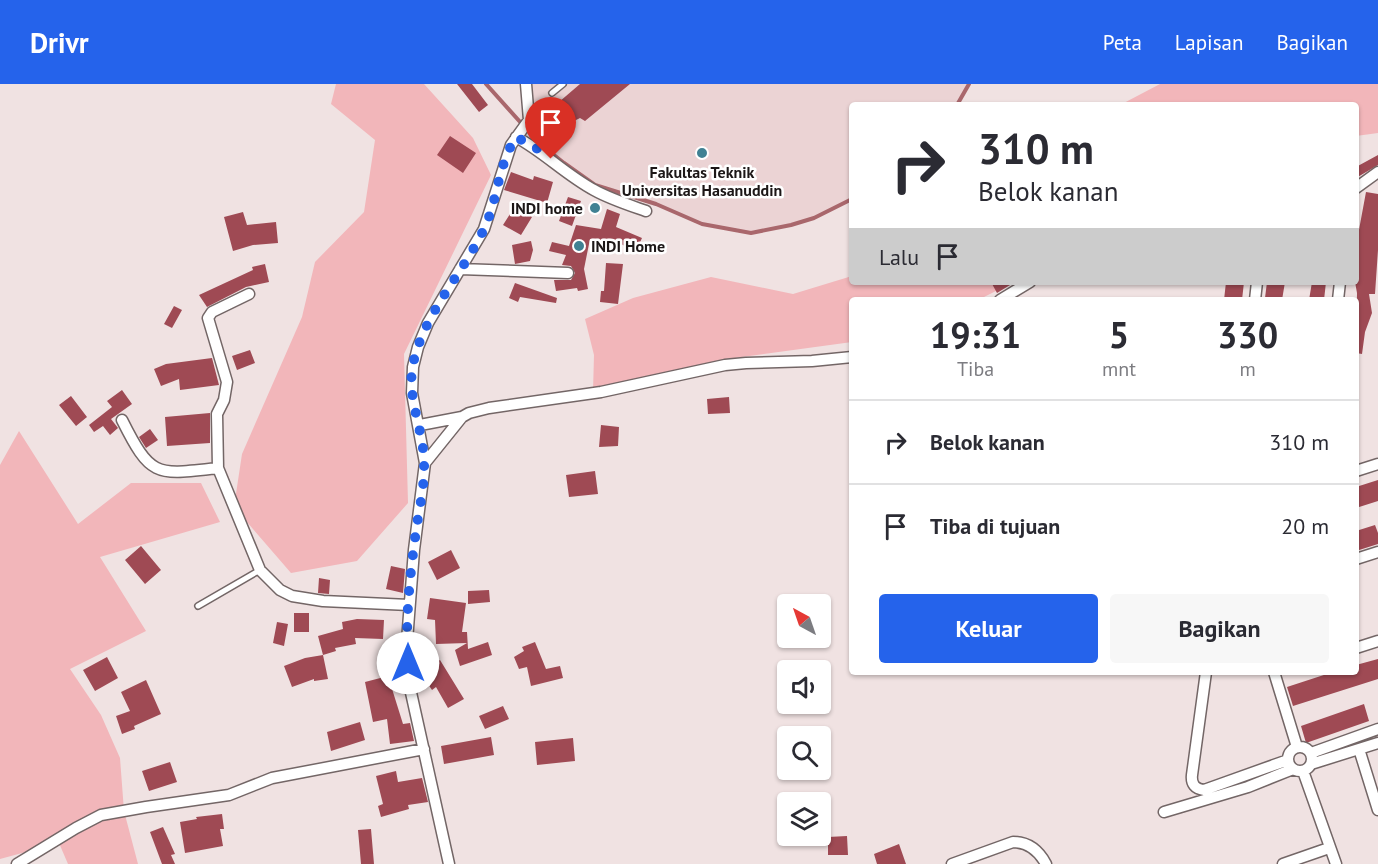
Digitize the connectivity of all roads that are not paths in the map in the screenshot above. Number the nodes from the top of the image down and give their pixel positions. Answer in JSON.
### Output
{"nodes":[{"id":1,"x":526,"y":84,"type":"edge"},
{"id":2,"x":563,"y":84,"type":"edge"},
{"id":3,"x":552,"y":93,"type":"dead end"},
{"id":4,"x":521,"y":131,"type":"junction"},
{"id":5,"x":1378,"y":172,"type":"edge"},
{"id":6,"x":1359,"y":186,"type":"edge"},
{"id":7,"x":646,"y":212,"type":"dead end"},
{"id":8,"x":460,"y":269,"type":"junction"},
{"id":9,"x":568,"y":273,"type":"dead end"},
{"id":10,"x":1025,"y":285,"type":"edge"},
{"id":11,"x":249,"y":294,"type":"dead end"},
{"id":12,"x":1005,"y":297,"type":"edge"},
{"id":13,"x":849,"y":357,"type":"edge"},
{"id":14,"x":462,"y":417,"type":"junction"},
{"id":15,"x":122,"y":420,"type":"dead end"},
{"id":16,"x":420,"y":425,"type":"junction"},
{"id":17,"x":424,"y":462,"type":"junction"},
{"id":18,"x":1378,"y":464,"type":"edge"},
{"id":19,"x":218,"y":468,"type":"junction"},
{"id":20,"x":1359,"y":470,"type":"edge"},
{"id":21,"x":1378,"y":552,"type":"edge"},
{"id":22,"x":1359,"y":558,"type":"edge"},
{"id":23,"x":260,"y":570,"type":"junction"},
{"id":24,"x":410,"y":605,"type":"junction"},
{"id":25,"x":198,"y":606,"type":"dead end"},
{"id":26,"x":1378,"y":641,"type":"edge"},
{"id":27,"x":1359,"y":647,"type":"edge"},
{"id":28,"x":1206,"y":675,"type":"edge"},
{"id":29,"x":1279,"y":675,"type":"edge"},
{"id":30,"x":1378,"y":729,"type":"edge"},
{"id":31,"x":1378,"y":743,"type":"edge"},
{"id":32,"x":1297,"y":747,"type":"junction"},
{"id":33,"x":424,"y":749,"type":"junction"},
{"id":34,"x":1359,"y":749,"type":"junction"},
{"id":35,"x":1301,"y":763,"type":"junction"},
{"id":36,"x":1378,"y":810,"type":"edge"},
{"id":37,"x":1164,"y":812,"type":"dead end"},
{"id":38,"x":1329,"y":848,"type":"junction"},
{"id":39,"x":968,"y":861,"type":"edge"},
{"id":40,"x":446,"y":863,"type":"edge"},
{"id":41,"x":17,"y":864,"type":"edge"},
{"id":42,"x":952,"y":864,"type":"edge"},
{"id":43,"x":1046,"y":864,"type":"edge"},
{"id":44,"x":1283,"y":864,"type":"edge"},
{"id":45,"x":1335,"y":864,"type":"edge"}],
"edges":[{"from":1,"to":4,"type":"street"},
{"from":2,"to":3,"type":"lane"},
{"from":4,"to":7,"type":"street"},
{"from":4,"to":8,"type":"street"},
{"from":5,"to":6,"type":"street"},
{"from":8,"to":9,"type":"street"},
{"from":8,"to":16,"type":"street"},
{"from":10,"to":12,"type":"street"},
{"from":11,"to":19,"type":"street"},
{"from":13,"to":14,"type":"street"},
{"from":14,"to":16,"type":"street"},
{"from":14,"to":17,"type":"street"},
{"from":15,"to":19,"type":"street"},
{"from":16,"to":17,"type":"street"},
{"from":17,"to":24,"type":"street"},
{"from":18,"to":20,"type":"street"},
{"from":19,"to":23,"type":"street"},
{"from":21,"to":22,"type":"street"},
{"from":23,"to":24,"type":"street"},
{"from":23,"to":25,"type":"lane"},
{"from":24,"to":33,"type":"street"},
{"from":26,"to":27,"type":"street"},
{"from":28,"to":35,"type":"street"},
{"from":29,"to":32,"type":"street"},
{"from":30,"to":35,"type":"street"},
{"from":31,"to":34,"type":"street"},
{"from":32,"to":35,"type":"street"},
{"from":32,"to":35,"type":"street"},
{"from":33,"to":40,"type":"street"},
{"from":33,"to":41,"type":"street"},
{"from":34,"to":35,"type":"street"},
{"from":34,"to":36,"type":"street"},
{"from":35,"to":37,"type":"street"},
{"from":35,"to":38,"type":"street"},
{"from":38,"to":44,"type":"street"},
{"from":38,"to":45,"type":"street"},
{"from":39,"to":42,"type":"street"},
{"from":39,"to":43,"type":"street"}]}
